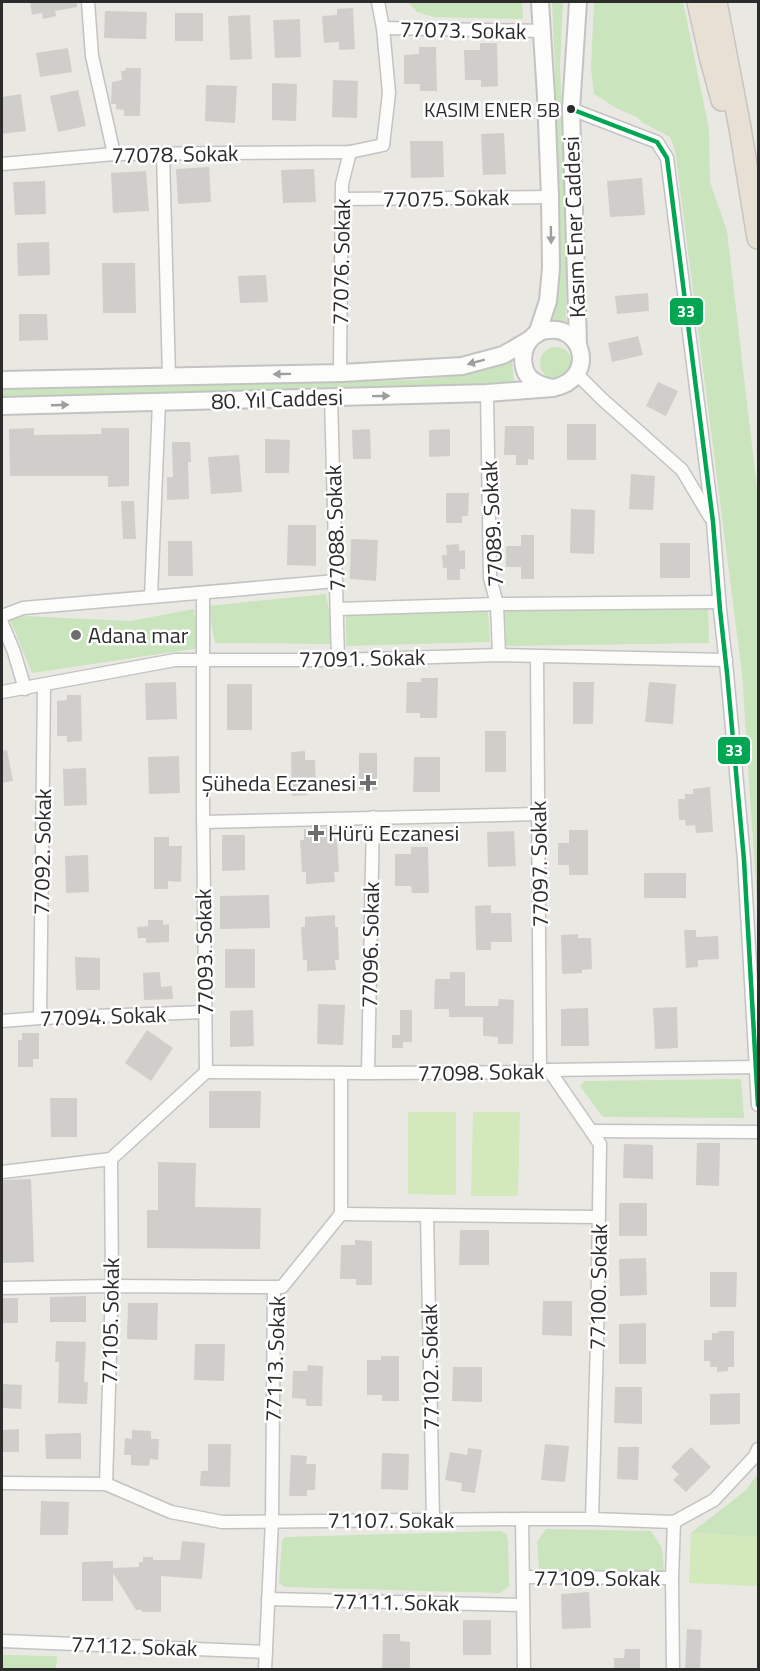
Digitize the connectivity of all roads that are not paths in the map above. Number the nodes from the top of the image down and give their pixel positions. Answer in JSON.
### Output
{"nodes":[{"id":1,"x":88,"y":2,"type":"edge"},
{"id":2,"x":378,"y":2,"type":"edge"},
{"id":3,"x":540,"y":2,"type":"edge"},
{"id":4,"x":548,"y":2,"type":"edge"},
{"id":5,"x":568,"y":2,"type":"edge"},
{"id":6,"x":578,"y":2,"type":"edge"},
{"id":7,"x":698,"y":2,"type":"edge"},
{"id":8,"x":716,"y":2,"type":"edge"},
{"id":9,"x":383,"y":28,"type":"junction"},
{"id":10,"x":543,"y":31,"type":"junction"},
{"id":11,"x":571,"y":109,"type":"junction"},
{"id":12,"x":571,"y":133,"type":"junction"},
{"id":13,"x":548,"y":134,"type":"junction"},
{"id":14,"x":350,"y":152,"type":"junction"},
{"id":15,"x":114,"y":154,"type":"junction"},
{"id":16,"x":164,"y":154,"type":"junction"},
{"id":17,"x":2,"y":164,"type":"edge"},
{"id":18,"x":550,"y":198,"type":"junction"},
{"id":19,"x":342,"y":199,"type":"junction"},
{"id":20,"x":757,"y":230,"type":"edge"},
{"id":21,"x":533,"y":337,"type":"junction"},
{"id":22,"x":578,"y":345,"type":"junction"},
{"id":23,"x":342,"y":373,"type":"junction"},
{"id":24,"x":577,"y":374,"type":"junction"},
{"id":25,"x":169,"y":376,"type":"junction"},
{"id":26,"x":2,"y":380,"type":"edge"},
{"id":27,"x":553,"y":388,"type":"junction"},
{"id":28,"x":488,"y":393,"type":"junction"},
{"id":29,"x":331,"y":397,"type":"junction"},
{"id":30,"x":159,"y":402,"type":"junction"},
{"id":31,"x":2,"y":406,"type":"edge"},
{"id":32,"x":712,"y":522,"type":"junction"},
{"id":33,"x":336,"y":581,"type":"junction"},
{"id":34,"x":204,"y":593,"type":"junction"},
{"id":35,"x":151,"y":597,"type":"junction"},
{"id":36,"x":719,"y":602,"type":"junction"},
{"id":37,"x":497,"y":604,"type":"junction"},
{"id":38,"x":338,"y":609,"type":"junction"},
{"id":39,"x":2,"y":616,"type":"edge"},
{"id":40,"x":2,"y":623,"type":"edge"},
{"id":41,"x":499,"y":655,"type":"junction"},
{"id":42,"x":537,"y":657,"type":"junction"},
{"id":43,"x":338,"y":660,"type":"junction"},
{"id":44,"x":726,"y":660,"type":"junction"},
{"id":45,"x":203,"y":661,"type":"junction"},
{"id":46,"x":44,"y":686,"type":"junction"},
{"id":47,"x":25,"y":689,"type":"junction"},
{"id":48,"x":2,"y":692,"type":"edge"},
{"id":49,"x":538,"y":814,"type":"junction"},
{"id":50,"x":373,"y":817,"type":"junction"},
{"id":51,"x":203,"y":822,"type":"junction"},
{"id":52,"x":205,"y":1012,"type":"junction"},
{"id":53,"x":40,"y":1018,"type":"junction"},
{"id":54,"x":2,"y":1021,"type":"edge"},
{"id":55,"x":756,"y":1067,"type":"junction"},
{"id":56,"x":544,"y":1071,"type":"junction"},
{"id":57,"x":206,"y":1072,"type":"junction"},
{"id":58,"x":341,"y":1073,"type":"junction"},
{"id":59,"x":368,"y":1073,"type":"junction"},
{"id":60,"x":759,"y":1105,"type":"edge"},
{"id":61,"x":591,"y":1131,"type":"junction"},
{"id":62,"x":759,"y":1132,"type":"edge"},
{"id":63,"x":111,"y":1159,"type":"junction"},
{"id":64,"x":2,"y":1172,"type":"edge"},
{"id":65,"x":341,"y":1214,"type":"junction"},
{"id":66,"x":427,"y":1215,"type":"junction"},
{"id":67,"x":598,"y":1217,"type":"junction"},
{"id":68,"x":112,"y":1286,"type":"junction"},
{"id":69,"x":274,"y":1287,"type":"junction"},
{"id":70,"x":2,"y":1288,"type":"edge"},
{"id":71,"x":759,"y":1449,"type":"edge"},
{"id":72,"x":2,"y":1483,"type":"edge"},
{"id":73,"x":106,"y":1484,"type":"junction"},
{"id":74,"x":522,"y":1519,"type":"junction"},
{"id":75,"x":592,"y":1519,"type":"junction"},
{"id":76,"x":272,"y":1520,"type":"junction"},
{"id":77,"x":433,"y":1520,"type":"junction"},
{"id":78,"x":674,"y":1522,"type":"junction"},
{"id":79,"x":523,"y":1577,"type":"junction"},
{"id":80,"x":672,"y":1578,"type":"junction"},
{"id":81,"x":268,"y":1599,"type":"junction"},
{"id":82,"x":523,"y":1605,"type":"junction"},
{"id":83,"x":2,"y":1641,"type":"edge"},
{"id":84,"x":266,"y":1652,"type":"junction"},
{"id":85,"x":265,"y":1670,"type":"edge"},
{"id":86,"x":524,"y":1670,"type":"edge"},
{"id":87,"x":673,"y":1670,"type":"edge"}],
"edges":[{"from":1,"to":15,"type":"street"},
{"from":2,"to":9,"type":"street"},
{"from":3,"to":10,"type":"main road","name":"Kasım Ener Caddesi"},
{"from":4,"to":13,"type":"main road"},
{"from":5,"to":12,"type":"main road"},
{"from":6,"to":11,"type":"main road","name":"Kasım Ener Caddesi"},
{"from":7,"to":20,"type":"highway"},
{"from":8,"to":20,"type":"highway"},
{"from":9,"to":10,"type":"street","name":"77073. Sokak"},
{"from":9,"to":14,"type":"street","name":"77078. Sokak"},
{"from":10,"to":13,"type":"main road","name":"Kasım Ener Caddesi"},
{"from":11,"to":12,"type":"main road","name":"Kasım Ener Caddesi"},
{"from":11,"to":32,"type":"street"},
{"from":12,"to":22,"type":"main road","name":"Kasım Ener Caddesi"},
{"from":13,"to":18,"type":"main road","name":"Kasım Ener Caddesi"},
{"from":14,"to":16,"type":"street","name":"77078. Sokak"},
{"from":14,"to":19,"type":"street","name":"77076. Sokak"},
{"from":15,"to":16,"type":"street","name":"77078. Sokak"},
{"from":15,"to":17,"type":"street","name":"77078. Sokak"},
{"from":16,"to":25,"type":"street"},
{"from":18,"to":19,"type":"street","name":"77075. Sokak"},
{"from":18,"to":21,"type":"main road","name":"Kasım Ener Caddesi","one_way":true},
{"from":19,"to":23,"type":"street","name":"77076. Sokak"},
{"from":21,"to":22,"type":"main road"},
{"from":21,"to":23,"type":"main road","name":"80. Yıl Caddesi","one_way":true},
{"from":21,"to":27,"type":"main road"},
{"from":22,"to":24,"type":"main road"},
{"from":23,"to":25,"type":"main road","name":"80. Yıl Caddesi","one_way":true},
{"from":24,"to":27,"type":"main road"},
{"from":24,"to":32,"type":"street"},
{"from":25,"to":26,"type":"main road","name":"80. Yıl Caddesi"},
{"from":27,"to":28,"type":"main road","name":"80. Yıl Caddesi"},
{"from":29,"to":28,"type":"main road","name":"80. Yıl Caddesi","one_way":true},
{"from":28,"to":37,"type":"street","name":"77089. Sokak"},
{"from":29,"to":30,"type":"main road","name":"80. Yıl Caddesi"},
{"from":29,"to":33,"type":"street","name":"77088. Sokak"},
{"from":31,"to":30,"type":"main road","name":"80. Yıl Caddesi","one_way":true},
{"from":30,"to":35,"type":"street"},
{"from":32,"to":36,"type":"street"},
{"from":33,"to":34,"type":"street"},
{"from":33,"to":38,"type":"street","name":"77088. Sokak"},
{"from":34,"to":35,"type":"street"},
{"from":34,"to":45,"type":"street","name":"77093. Sokak"},
{"from":35,"to":39,"type":"street"},
{"from":36,"to":37,"type":"street"},
{"from":36,"to":44,"type":"street"},
{"from":37,"to":38,"type":"street"},
{"from":37,"to":41,"type":"street","name":"77089. Sokak"},
{"from":38,"to":43,"type":"street","name":"77088. Sokak"},
{"from":40,"to":47,"type":"street"},
{"from":41,"to":42,"type":"street","name":"77091. Sokak"},
{"from":41,"to":43,"type":"street","name":"77091. Sokak"},
{"from":42,"to":44,"type":"street","name":"77091. Sokak"},
{"from":42,"to":49,"type":"street","name":"77097. Sokak"},
{"from":43,"to":45,"type":"street","name":"77091. Sokak"},
{"from":44,"to":55,"type":"street"},
{"from":45,"to":46,"type":"street","name":"77091. Sokak"},
{"from":45,"to":51,"type":"street","name":"77093. Sokak"},
{"from":46,"to":47,"type":"street","name":"77091. Sokak"},
{"from":46,"to":53,"type":"street","name":"77092. Sokak"},
{"from":47,"to":48,"type":"street","name":"77091. Sokak"},
{"from":49,"to":50,"type":"street"},
{"from":49,"to":56,"type":"street","name":"77097. Sokak"},
{"from":50,"to":51,"type":"street"},
{"from":50,"to":59,"type":"street","name":"77096. Sokak"},
{"from":51,"to":52,"type":"street","name":"77093. Sokak"},
{"from":52,"to":53,"type":"street","name":"77094. Sokak"},
{"from":52,"to":57,"type":"street","name":"77093. Sokak"},
{"from":53,"to":54,"type":"street","name":"77094. Sokak"},
{"from":55,"to":56,"type":"street","name":"77098. Sokak"},
{"from":55,"to":60,"type":"street"},
{"from":56,"to":59,"type":"street","name":"77098. Sokak"},
{"from":56,"to":61,"type":"street","name":"77100. Sokak"},
{"from":57,"to":58,"type":"street","name":"77098. Sokak"},
{"from":57,"to":63,"type":"street"},
{"from":58,"to":59,"type":"street","name":"77098. Sokak"},
{"from":58,"to":65,"type":"street"},
{"from":61,"to":62,"type":"street"},
{"from":61,"to":67,"type":"street","name":"77100. Sokak"},
{"from":63,"to":64,"type":"street"},
{"from":63,"to":68,"type":"street","name":"77105. Sokak"},
{"from":65,"to":66,"type":"street"},
{"from":65,"to":69,"type":"street","name":"77113. Sokak"},
{"from":66,"to":67,"type":"street"},
{"from":66,"to":77,"type":"street","name":"77102. Sokak"},
{"from":67,"to":75,"type":"street","name":"77100. Sokak"},
{"from":68,"to":69,"type":"street"},
{"from":68,"to":70,"type":"street"},
{"from":68,"to":73,"type":"street","name":"77105. Sokak"},
{"from":69,"to":76,"type":"street","name":"77113. Sokak"},
{"from":71,"to":78,"type":"street"},
{"from":72,"to":73,"type":"street","name":"71107. Sokak"},
{"from":73,"to":76,"type":"street","name":"71107. Sokak"},
{"from":74,"to":75,"type":"street","name":"71107. Sokak"},
{"from":74,"to":77,"type":"street","name":"71107. Sokak"},
{"from":74,"to":79,"type":"street"},
{"from":75,"to":78,"type":"street","name":"71107. Sokak"},
{"from":76,"to":77,"type":"street","name":"71107. Sokak"},
{"from":76,"to":81,"type":"street","name":"77113. Sokak"},
{"from":78,"to":80,"type":"street"},
{"from":79,"to":80,"type":"street","name":"77109. Sokak"},
{"from":79,"to":82,"type":"street"},
{"from":80,"to":87,"type":"street"},
{"from":81,"to":82,"type":"street","name":"77111. Sokak"},
{"from":81,"to":84,"type":"street","name":"77113. Sokak"},
{"from":82,"to":86,"type":"street"},
{"from":83,"to":84,"type":"street","name":"77112. Sokak"},
{"from":84,"to":85,"type":"street","name":"77113. Sokak"}]}
